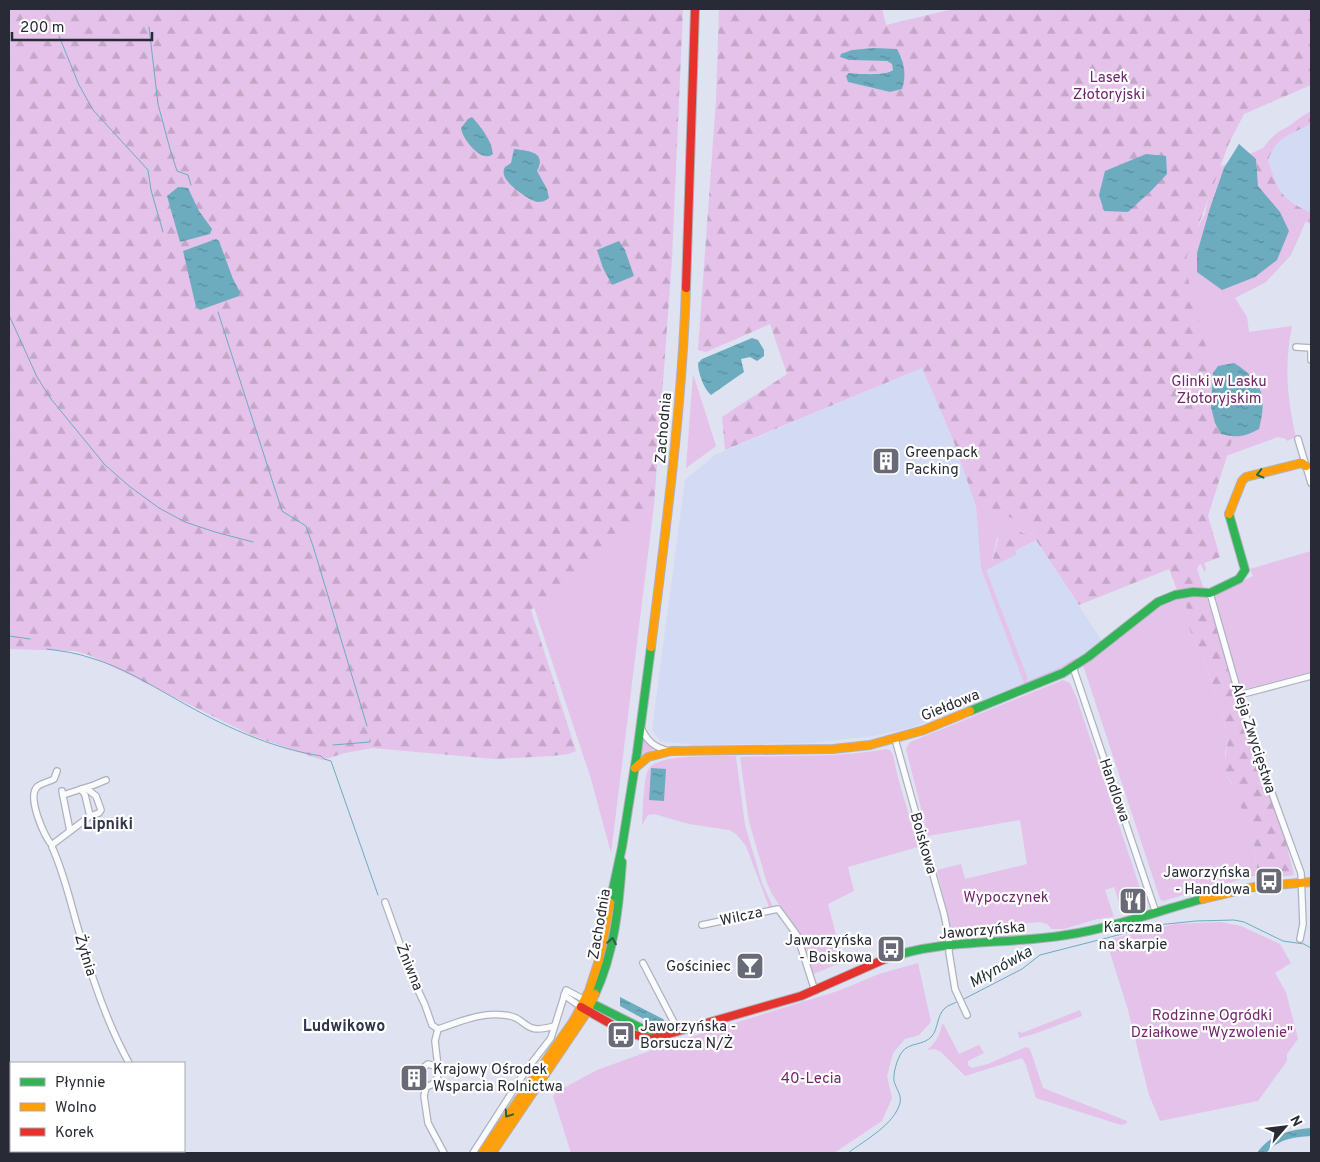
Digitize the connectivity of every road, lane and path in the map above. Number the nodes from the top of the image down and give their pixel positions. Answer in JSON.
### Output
{"nodes":[{"id":1,"x":695,"y":9,"type":"edge"},
{"id":2,"x":1296,"y":347,"type":"dead end"},
{"id":3,"x":1311,"y":348,"type":"edge"},
{"id":4,"x":1311,"y":360,"type":"edge"},
{"id":5,"x":1298,"y":439,"type":"dead end"},
{"id":6,"x":1306,"y":466,"type":"junction"},
{"id":7,"x":1311,"y":479,"type":"edge"},
{"id":8,"x":1210,"y":593,"type":"junction"},
{"id":9,"x":1072,"y":667,"type":"junction"},
{"id":10,"x":1311,"y":676,"type":"edge"},
{"id":11,"x":1239,"y":695,"type":"junction"},
{"id":12,"x":641,"y":728,"type":"junction"},
{"id":13,"x":895,"y":740,"type":"junction"},
{"id":14,"x":671,"y":751,"type":"junction"},
{"id":15,"x":635,"y":768,"type":"junction"},
{"id":16,"x":57,"y":772,"type":"dead end"},
{"id":17,"x":106,"y":780,"type":"dead end"},
{"id":18,"x":84,"y":788,"type":"junction"},
{"id":19,"x":90,"y":816,"type":"junction"},
{"id":20,"x":70,"y":831,"type":"junction"},
{"id":21,"x":52,"y":844,"type":"junction"},
{"id":22,"x":1301,"y":882,"type":"junction"},
{"id":23,"x":1311,"y":882,"type":"edge"},
{"id":24,"x":385,"y":902,"type":"dead end"},
{"id":25,"x":1156,"y":913,"type":"junction"},
{"id":26,"x":702,"y":925,"type":"dead end"},
{"id":27,"x":1300,"y":939,"type":"dead end"},
{"id":28,"x":950,"y":946,"type":"junction"},
{"id":29,"x":643,"y":963,"type":"dead end"},
{"id":30,"x":815,"y":991,"type":"junction"},
{"id":31,"x":586,"y":1006,"type":"junction"},
{"id":32,"x":967,"y":1016,"type":"dead end"},
{"id":33,"x":554,"y":1026,"type":"junction"},
{"id":34,"x":438,"y":1029,"type":"junction"},
{"id":35,"x":679,"y":1032,"type":"junction"},
{"id":36,"x":128,"y":1062,"type":"edge"},
{"id":37,"x":438,"y":1067,"type":"junction"},
{"id":38,"x":426,"y":1087,"type":"junction"},
{"id":39,"x":444,"y":1153,"type":"edge"},
{"id":40,"x":473,"y":1153,"type":"edge"},
{"id":41,"x":482,"y":1153,"type":"edge"},
{"id":42,"x":492,"y":1153,"type":"edge"}],
"edges":[{"from":1,"to":12,"type":"street","name":"Zachodnia"},
{"from":2,"to":3,"type":"street"},
{"from":3,"to":4,"type":"street"},
{"from":5,"to":6,"type":"street"},
{"from":6,"to":7,"type":"street"},
{"from":6,"to":8,"type":"street","one_way":true},
{"from":8,"to":9,"type":"street","name":"Giełdowa"},
{"from":8,"to":11,"type":"street","name":"Aleja Zwycięstwa"},
{"from":9,"to":13,"type":"street","name":"Giełdowa"},
{"from":9,"to":25,"type":"street","name":"Handlowa"},
{"from":10,"to":11,"type":"street"},
{"from":11,"to":22,"type":"street","name":"Aleja Zwycięstwa"},
{"from":12,"to":14,"type":"street","name":"Giełdowa"},
{"from":12,"to":15,"type":"street","name":"Zachodnia"},
{"from":13,"to":14,"type":"street","name":"Giełdowa"},
{"from":13,"to":28,"type":"street","name":"Boiskowa"},
{"from":14,"to":15,"type":"street","name":"Giełdowa"},
{"from":15,"to":31,"type":"street","name":"Zachodnia"},
{"from":16,"to":21,"type":"street","name":"Żytnia"},
{"from":17,"to":18,"type":"street"},
{"from":18,"to":19,"type":"street"},
{"from":18,"to":19,"type":"street"},
{"from":18,"to":20,"type":"street"},
{"from":19,"to":20,"type":"street"},
{"from":20,"to":21,"type":"street"},
{"from":21,"to":36,"type":"street","name":"Żytnia"},
{"from":22,"to":23,"type":"street","name":"Jaworzyńska"},
{"from":22,"to":25,"type":"street","name":"Jaworzyńska"},
{"from":22,"to":27,"type":"street","name":"Aleja Zwycięstwa"},
{"from":24,"to":34,"type":"street","name":"Żniwna"},
{"from":25,"to":28,"type":"street","name":"Jaworzyńska"},
{"from":26,"to":30,"type":"street","name":"Wilcza"},
{"from":28,"to":30,"type":"street","name":"Jaworzyńska"},
{"from":28,"to":32,"type":"street","name":"Boiskowa"},
{"from":29,"to":35,"type":"street"},
{"from":30,"to":35,"type":"street","name":"Jaworzyńska"},
{"from":31,"to":33,"type":"street"},
{"from":31,"to":35,"type":"street","name":"Jaworzyńska"},
{"from":31,"to":41,"type":"street","one_way":true},
{"from":31,"to":42,"type":"street"},
{"from":33,"to":34,"type":"street"},
{"from":33,"to":40,"type":"street"},
{"from":34,"to":37,"type":"street"},
{"from":37,"to":38,"type":"street"},
{"from":37,"to":38,"type":"street"},
{"from":38,"to":39,"type":"street"}]}
